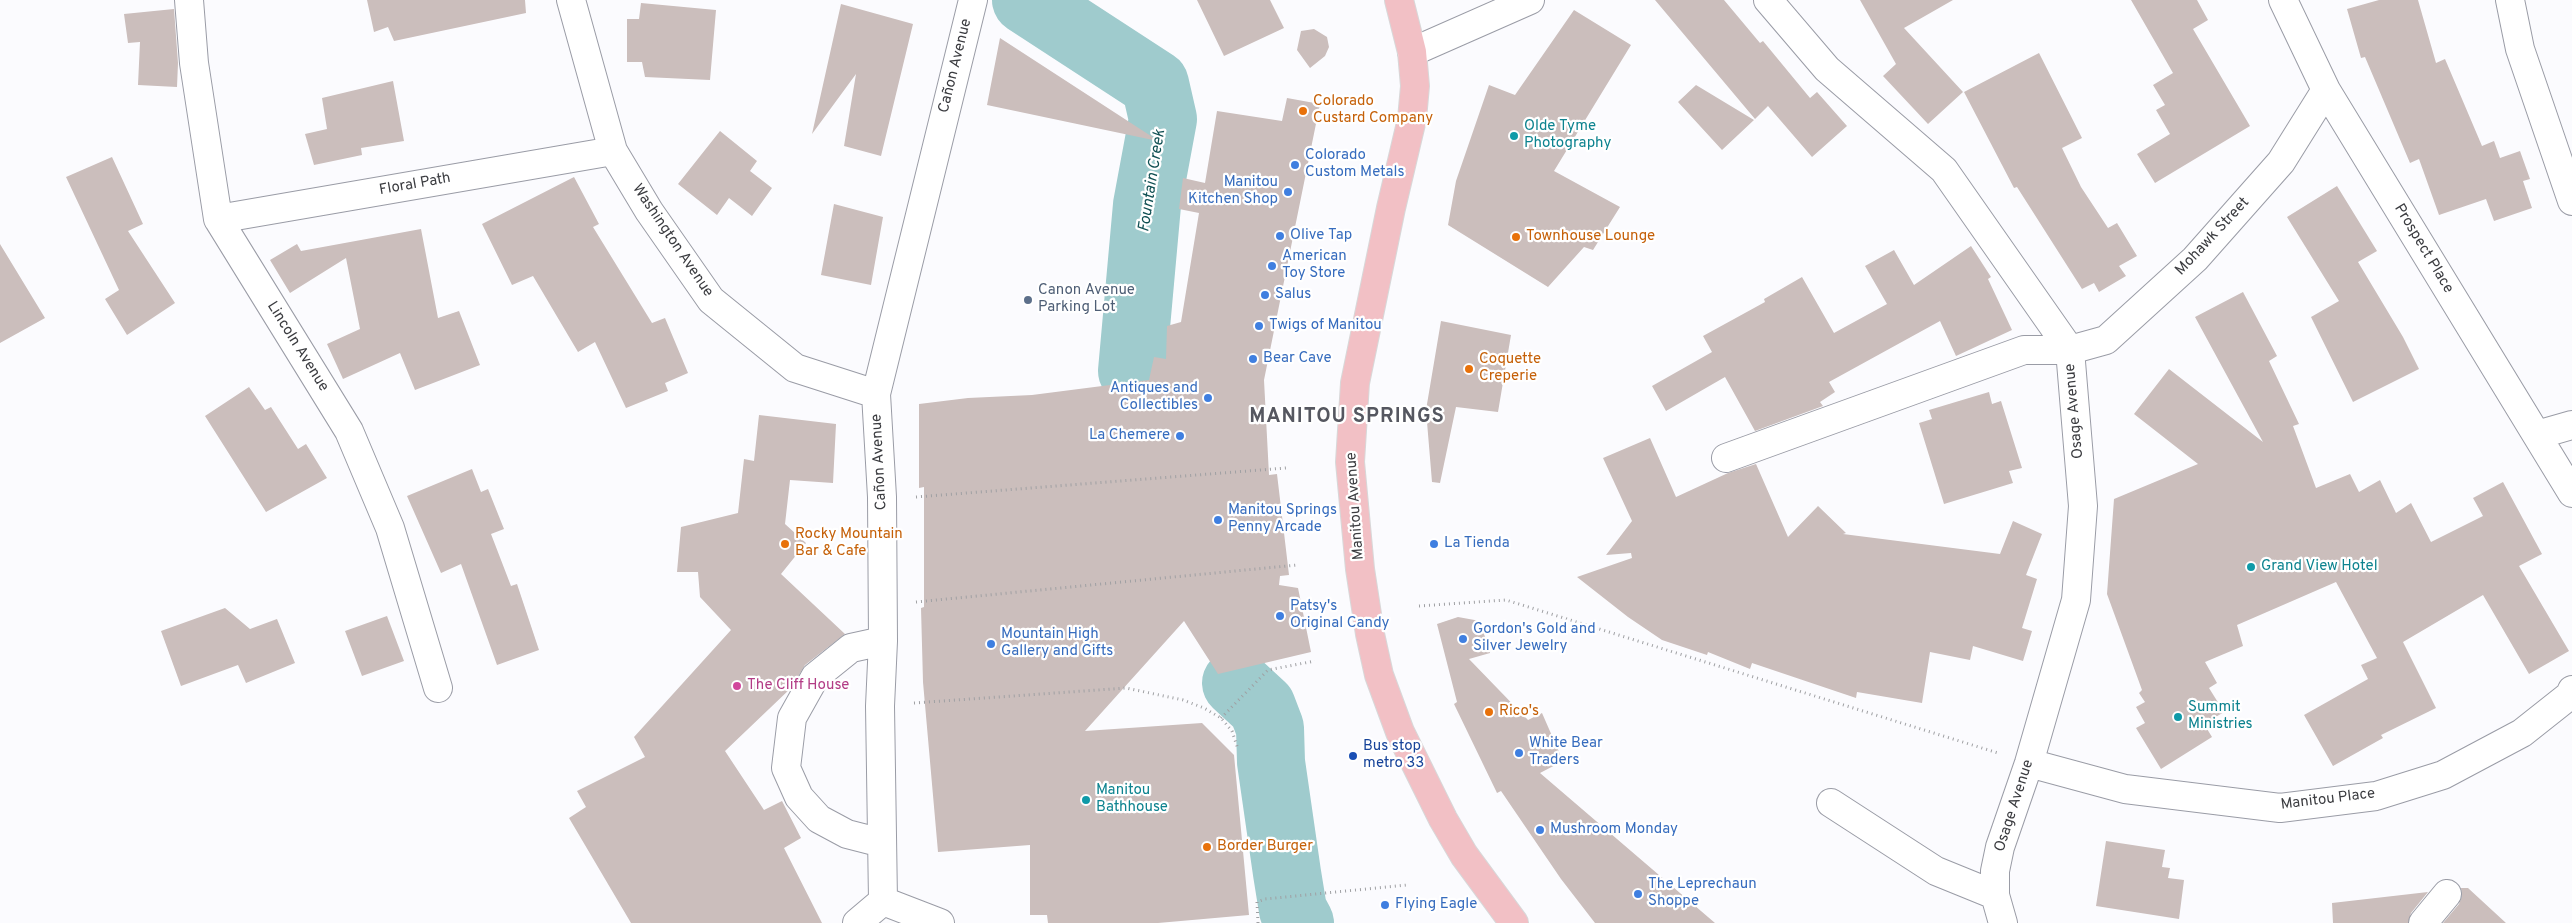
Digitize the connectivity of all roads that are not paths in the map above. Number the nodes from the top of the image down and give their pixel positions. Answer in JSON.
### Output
{"nodes":[{"id":1,"x":189,"y":0,"type":"edge"},
{"id":2,"x":571,"y":0,"type":"edge"},
{"id":3,"x":1399,"y":0,"type":"edge"},
{"id":4,"x":1530,"y":0,"type":"edge"},
{"id":5,"x":1768,"y":0,"type":"edge"},
{"id":6,"x":2283,"y":0,"type":"edge"},
{"id":7,"x":2510,"y":0,"type":"edge"},
{"id":8,"x":967,"y":3,"type":"edge"},
{"id":9,"x":1412,"y":52,"type":"junction"},
{"id":10,"x":2326,"y":90,"type":"junction"},
{"id":11,"x":613,"y":151,"type":"junction"},
{"id":12,"x":2572,"y":201,"type":"edge"},
{"id":13,"x":218,"y":219,"type":"junction"},
{"id":14,"x":2070,"y":350,"type":"junction"},
{"id":15,"x":876,"y":394,"type":"junction"},
{"id":16,"x":2572,"y":426,"type":"edge"},
{"id":17,"x":2537,"y":436,"type":"junction"},
{"id":18,"x":1726,"y":458,"type":"dead end"},
{"id":19,"x":2572,"y":493,"type":"edge"},
{"id":20,"x":883,"y":640,"type":"junction"},
{"id":21,"x":438,"y":688,"type":"dead end"},
{"id":22,"x":2572,"y":690,"type":"edge"},
{"id":23,"x":2029,"y":763,"type":"junction"},
{"id":24,"x":1831,"y":802,"type":"dead end"},
{"id":25,"x":882,"y":843,"type":"junction"},
{"id":26,"x":2447,"y":894,"type":"dead end"},
{"id":27,"x":1995,"y":895,"type":"junction"},
{"id":28,"x":883,"y":901,"type":"junction"},
{"id":29,"x":857,"y":923,"type":"edge"},
{"id":30,"x":940,"y":923,"type":"edge"},
{"id":31,"x":1514,"y":923,"type":"edge"},
{"id":32,"x":2003,"y":923,"type":"edge"},
{"id":33,"x":2423,"y":923,"type":"edge"}],
"edges":[{"from":1,"to":13,"type":"street","name":"Lincoln Avenue"},
{"from":2,"to":11,"type":"street","name":"Washington Avenue"},
{"from":3,"to":9,"type":"main road","name":"Manitou Avenue"},
{"from":4,"to":9,"type":"street"},
{"from":5,"to":14,"type":"street","name":"Osage Avenue"},
{"from":6,"to":10,"type":"street","name":"Prospect Place"},
{"from":7,"to":12,"type":"street"},
{"from":8,"to":15,"type":"street","name":"Cañon Avenue"},
{"from":9,"to":31,"type":"main road","name":"Manitou Avenue"},
{"from":10,"to":14,"type":"street","name":"Mohawk Street"},
{"from":10,"to":17,"type":"street","name":"Prospect Place"},
{"from":11,"to":13,"type":"street","name":"Floral Path"},
{"from":11,"to":15,"type":"street","name":"Washington Avenue"},
{"from":13,"to":21,"type":"street","name":"Lincoln Avenue"},
{"from":14,"to":18,"type":"street","name":"Mohawk Street"},
{"from":14,"to":23,"type":"street","name":"Osage Avenue"},
{"from":15,"to":20,"type":"street","name":"Cañon Avenue"},
{"from":16,"to":17,"type":"street"},
{"from":17,"to":19,"type":"street","name":"Prospect Place"},
{"from":20,"to":25,"type":"street","name":"Cañon Avenue"},
{"from":20,"to":25,"type":"street"},
{"from":22,"to":23,"type":"street","name":"Manitou Place"},
{"from":23,"to":27,"type":"street","name":"Osage Avenue"},
{"from":24,"to":27,"type":"street"},
{"from":25,"to":28,"type":"street","name":"Cañon Avenue"},
{"from":26,"to":33,"type":"street"},
{"from":27,"to":32,"type":"street","name":"Osage Avenue"},
{"from":28,"to":29,"type":"street"},
{"from":28,"to":30,"type":"street"}]}
